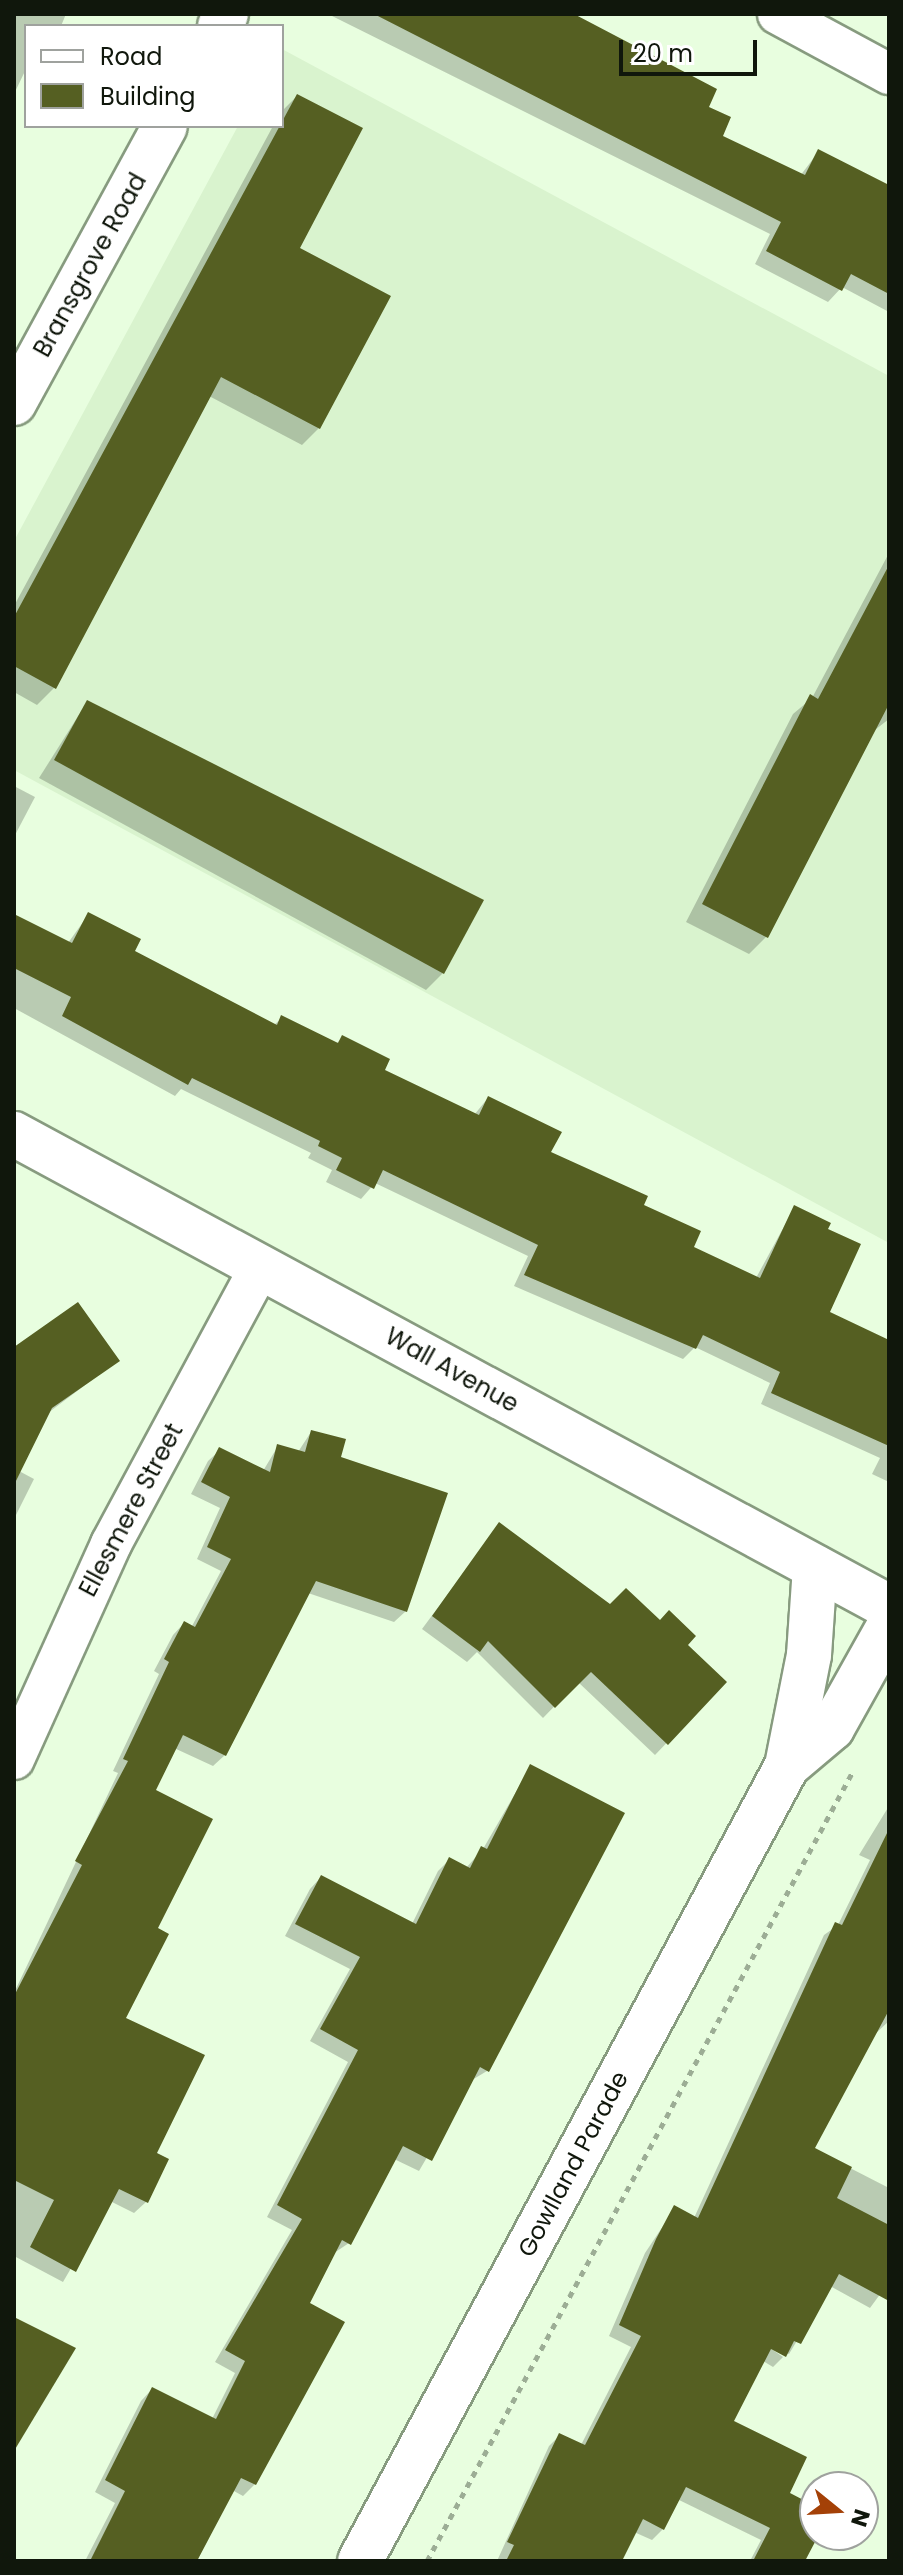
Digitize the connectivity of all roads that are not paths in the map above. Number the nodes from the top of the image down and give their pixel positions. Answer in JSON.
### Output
{"nodes":[{"id":1,"x":778,"y":14,"type":"edge"},
{"id":2,"x":889,"y":74,"type":"edge"},
{"id":3,"x":164,"y":128,"type":"edge"},
{"id":4,"x":14,"y":403,"type":"edge"},
{"id":5,"x":14,"y":1134,"type":"edge"},
{"id":6,"x":261,"y":1266,"type":"junction"},
{"id":7,"x":815,"y":1567,"type":"junction"},
{"id":8,"x":889,"y":1607,"type":"edge"},
{"id":9,"x":889,"y":1626,"type":"edge"},
{"id":10,"x":14,"y":1759,"type":"edge"},
{"id":11,"x":787,"y":1766,"type":"junction"},
{"id":12,"x":360,"y":2561,"type":"edge"}],
"edges":[{"from":1,"to":2,"type":"street"},
{"from":3,"to":4,"type":"street","name":"Bransgrove Road"},
{"from":5,"to":6,"type":"street","name":"Wall Avenue"},
{"from":6,"to":7,"type":"street","name":"Wall Avenue"},
{"from":6,"to":10,"type":"street","name":"Ellesmere Street"},
{"from":7,"to":8,"type":"street","name":"Wall Avenue"},
{"from":7,"to":11,"type":"street","name":"Gowlland Parade"},
{"from":9,"to":11,"type":"street","name":"Gowlland Parade"},
{"from":11,"to":12,"type":"street","name":"Gowlland Parade"}]}
